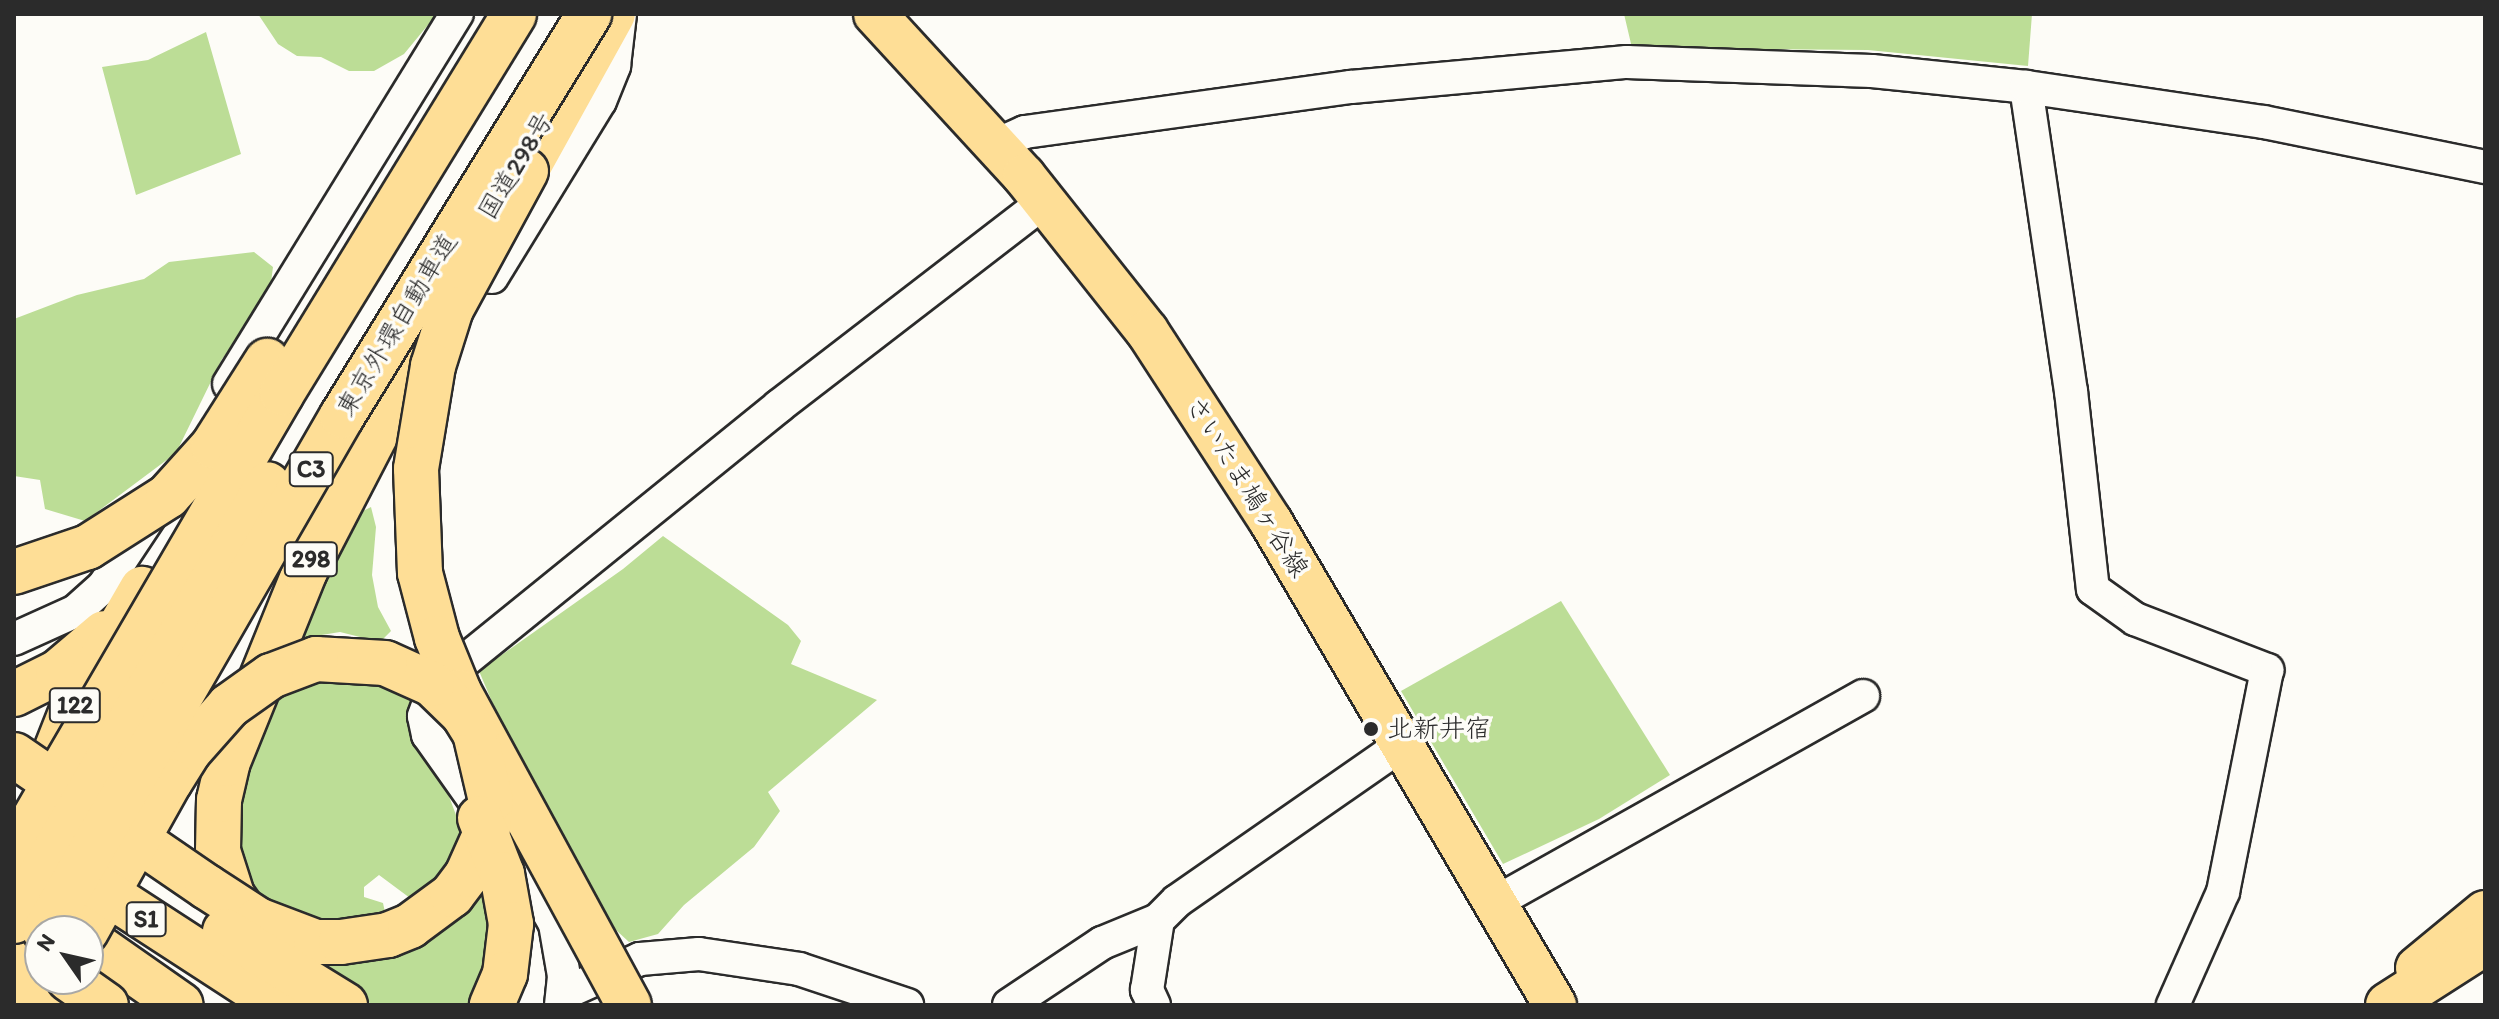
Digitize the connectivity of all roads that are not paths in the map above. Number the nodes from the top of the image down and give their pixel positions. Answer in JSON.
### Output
{"nodes":[{"id":1,"x":457,"y":14,"type":"edge"},
{"id":2,"x":482,"y":14,"type":"edge"},
{"id":3,"x":514,"y":14,"type":"edge"},
{"id":4,"x":535,"y":14,"type":"edge"},
{"id":5,"x":555,"y":14,"type":"edge"},
{"id":6,"x":589,"y":14,"type":"edge"},
{"id":7,"x":611,"y":14,"type":"edge"},
{"id":8,"x":620,"y":14,"type":"edge"},
{"id":9,"x":875,"y":14,"type":"edge"},
{"id":10,"x":2026,"y":87,"type":"junction"},
{"id":11,"x":550,"y":109,"type":"junction"},
{"id":12,"x":996,"y":145,"type":"junction"},
{"id":13,"x":2485,"y":167,"type":"edge"},
{"id":14,"x":1045,"y":201,"type":"junction"},
{"id":15,"x":451,"y":309,"type":"junction"},
{"id":16,"x":298,"y":397,"type":"junction"},
{"id":17,"x":305,"y":571,"type":"junction"},
{"id":18,"x":14,"y":572,"type":"edge"},
{"id":19,"x":142,"y":589,"type":"junction"},
{"id":20,"x":14,"y":639,"type":"edge"},
{"id":21,"x":447,"y":675,"type":"junction"},
{"id":22,"x":14,"y":694,"type":"edge"},
{"id":23,"x":1863,"y":696,"type":"dead end"},
{"id":24,"x":99,"y":735,"type":"dead end"},
{"id":25,"x":1403,"y":744,"type":"junction"},
{"id":26,"x":14,"y":755,"type":"edge"},
{"id":27,"x":154,"y":772,"type":"dead end"},
{"id":28,"x":14,"y":788,"type":"edge"},
{"id":29,"x":14,"y":808,"type":"edge"},
{"id":30,"x":48,"y":894,"type":"edge"},
{"id":31,"x":1496,"y":902,"type":"junction"},
{"id":32,"x":2485,"y":912,"type":"edge"},
{"id":33,"x":1158,"y":920,"type":"junction"},
{"id":34,"x":14,"y":940,"type":"edge"},
{"id":35,"x":2485,"y":943,"type":"edge"},
{"id":36,"x":104,"y":972,"type":"edge"},
{"id":37,"x":2485,"y":975,"type":"edge"},
{"id":38,"x":14,"y":986,"type":"edge"},
{"id":39,"x":563,"y":999,"type":"edge"},
{"id":40,"x":151,"y":1005,"type":"edge"},
{"id":41,"x":181,"y":1005,"type":"edge"},
{"id":42,"x":224,"y":1005,"type":"edge"},
{"id":43,"x":254,"y":1005,"type":"edge"},
{"id":44,"x":279,"y":1005,"type":"edge"},
{"id":45,"x":315,"y":1005,"type":"edge"},
{"id":46,"x":338,"y":1005,"type":"edge"},
{"id":47,"x":345,"y":1005,"type":"edge"},
{"id":48,"x":492,"y":1005,"type":"edge"},
{"id":49,"x":629,"y":1005,"type":"edge"},
{"id":50,"x":907,"y":1005,"type":"edge"},
{"id":51,"x":1009,"y":1005,"type":"edge"},
{"id":52,"x":1154,"y":1005,"type":"edge"},
{"id":53,"x":1555,"y":1005,"type":"edge"},
{"id":54,"x":2173,"y":1005,"type":"edge"},
{"id":55,"x":2373,"y":1005,"type":"edge"},
{"id":56,"x":2388,"y":1005,"type":"edge"},
{"id":57,"x":2447,"y":1005,"type":"edge"}],
"edges":[{"from":1,"to":20,"type":"street"},
{"from":2,"to":18,"type":"highway","bridge":true},
{"from":3,"to":30,"type":"highway","bridge":true},
{"from":4,"to":16,"type":"highway"},
{"from":5,"to":30,"type":"highway","name":"東京外環自動車道","number":"C3","bridge":true},
{"from":6,"to":30,"type":"highway","name":"東京外環自動車道","number":"C3","bridge":true},
{"from":7,"to":11,"type":"highway","name":"国道298号","number":"298"},
{"from":7,"to":15,"type":"highway","bridge":true},
{"from":8,"to":21,"type":"street"},
{"from":9,"to":12,"type":"main road","name":"さいたま鳩ヶ谷線"},
{"from":10,"to":12,"type":"street"},
{"from":10,"to":13,"type":"street"},
{"from":10,"to":54,"type":"street"},
{"from":11,"to":17,"type":"highway","number":"298"},
{"from":11,"to":27,"type":"highway","name":"国道298号","number":"298"},
{"from":12,"to":14,"type":"main road","name":"さいたま鳩ヶ谷線"},
{"from":14,"to":21,"type":"street"},
{"from":14,"to":25,"type":"main road","name":"さいたま鳩ヶ谷線"},
{"from":15,"to":48,"type":"highway","bridge":true},
{"from":15,"to":49,"type":"highway","bridge":true},
{"from":16,"to":19,"type":"highway"},
{"from":16,"to":24,"type":"highway"},
{"from":17,"to":30,"type":"highway","number":"298"},
{"from":17,"to":46,"type":"highway","number":"298"},
{"from":19,"to":22,"type":"highway"},
{"from":19,"to":30,"type":"highway","number":"122"},
{"from":21,"to":39,"type":"street"},
{"from":23,"to":31,"type":"street"},
{"from":25,"to":31,"type":"main road","name":"さいたま鳩ヶ谷線"},
{"from":25,"to":33,"type":"street"},
{"from":26,"to":30,"type":"highway","bridge":true},
{"from":28,"to":47,"type":"highway","bridge":true},
{"from":29,"to":30,"type":"highway"},
{"from":30,"to":34,"type":"highway"},
{"from":30,"to":38,"type":"highway","name":"東京外環自動車道","number":"C3"},
{"from":30,"to":41,"type":"highway"},
{"from":30,"to":42,"type":"highway","number":"S1","bridge":true},
{"from":30,"to":43,"type":"highway"},
{"from":30,"to":44,"type":"highway","number":"S1","bridge":true},
{"from":30,"to":45,"type":"highway"},
{"from":31,"to":53,"type":"main road","name":"さいたま鳩ヶ谷線"},
{"from":32,"to":55,"type":"main road"},
{"from":33,"to":51,"type":"street"},
{"from":33,"to":52,"type":"street"},
{"from":35,"to":56,"type":"highway"},
{"from":36,"to":40,"type":"highway"},
{"from":37,"to":57,"type":"highway"},
{"from":39,"to":50,"type":"street"}]}
